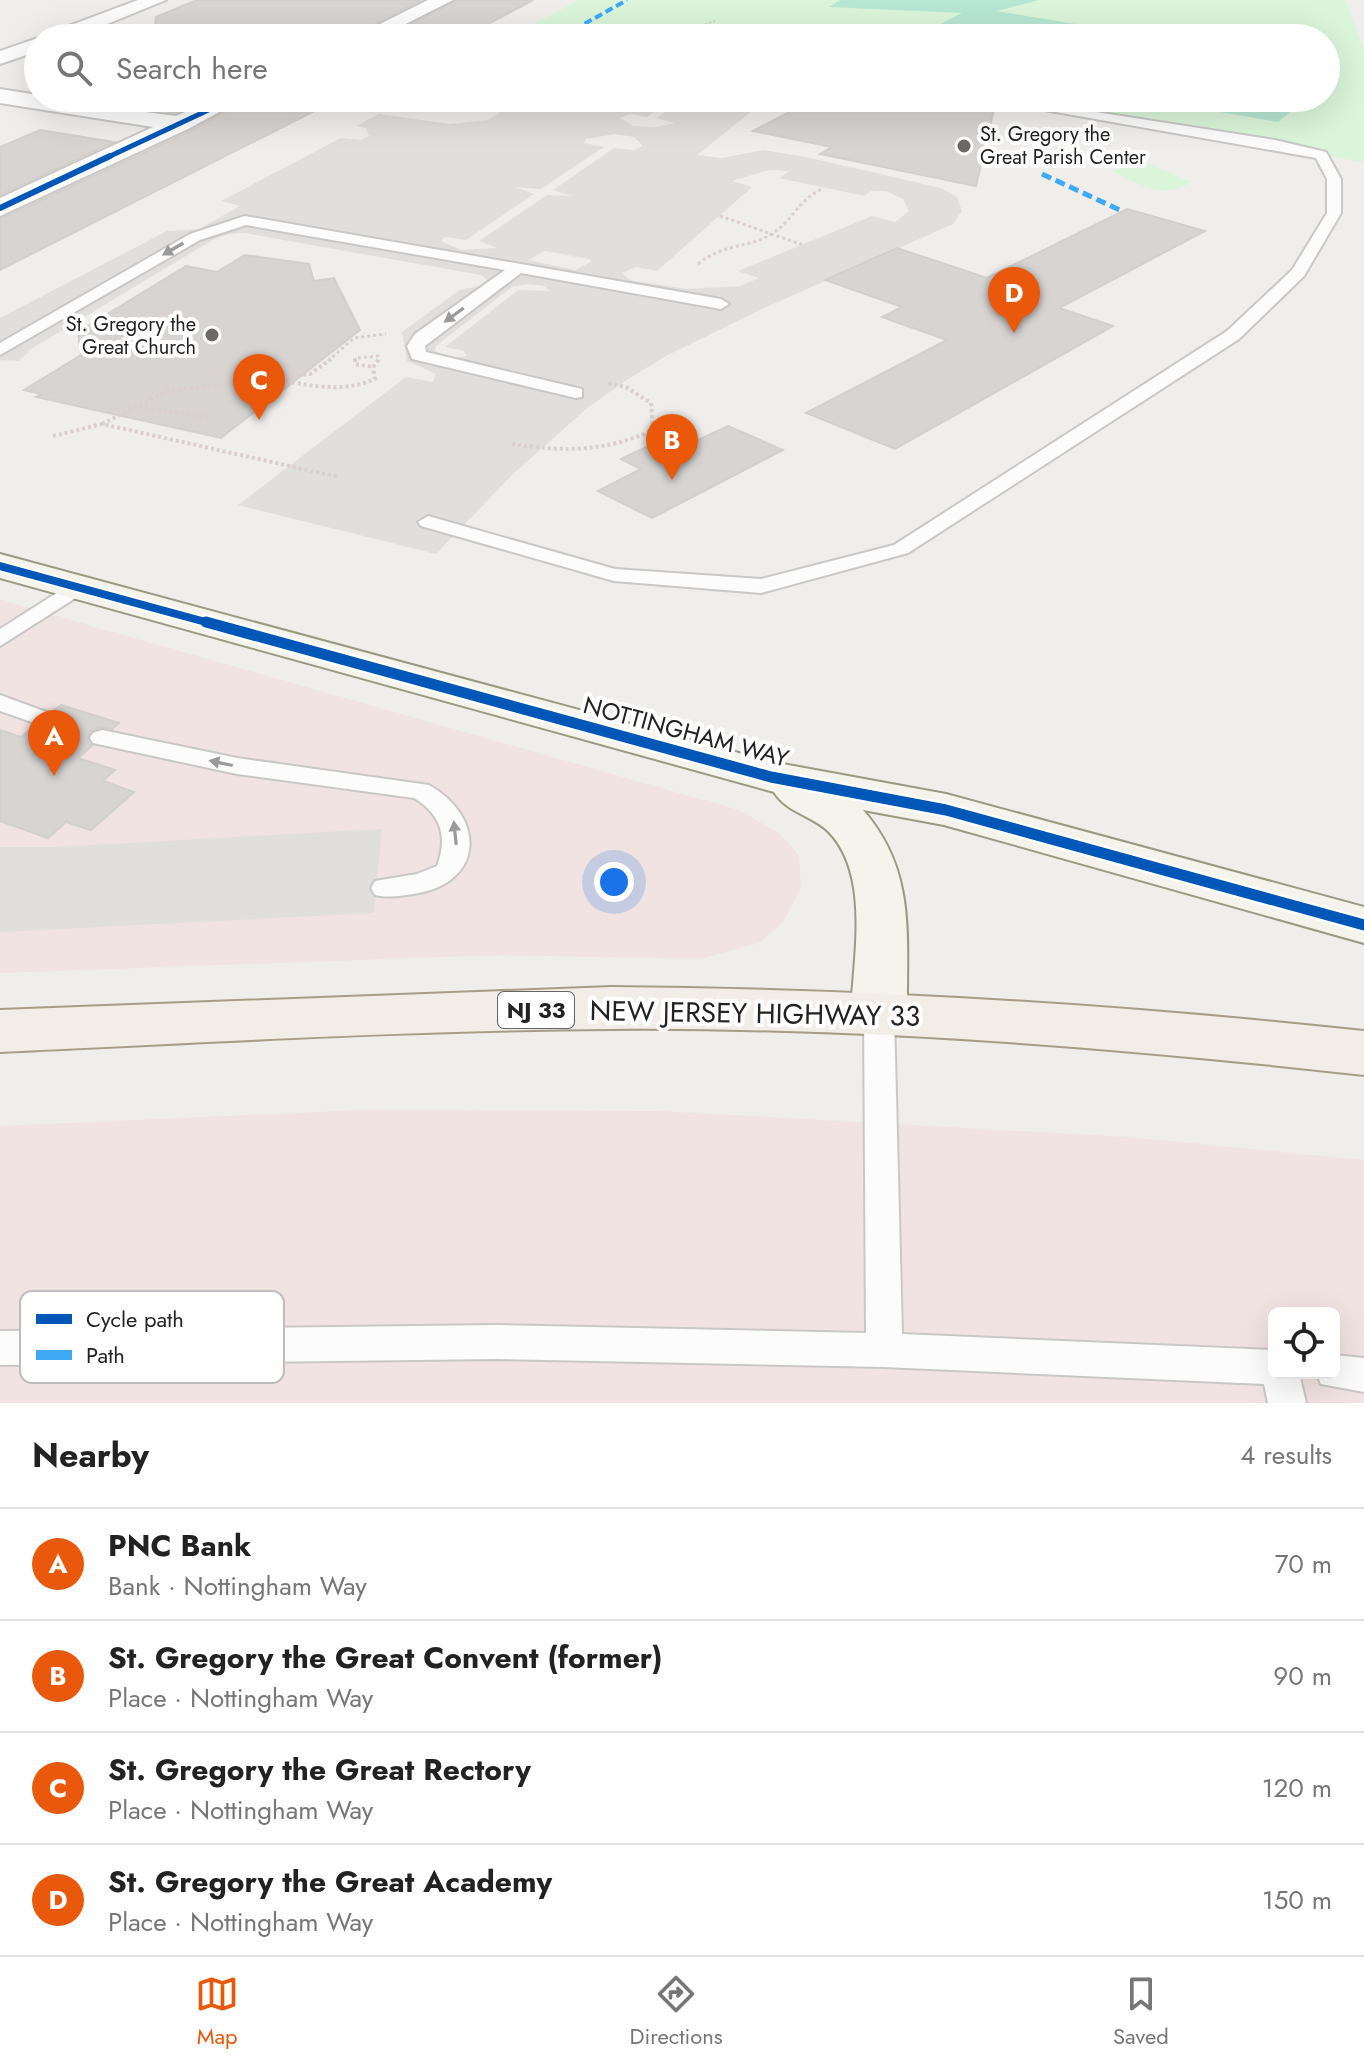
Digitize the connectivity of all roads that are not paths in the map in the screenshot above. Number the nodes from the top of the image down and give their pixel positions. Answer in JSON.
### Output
{"nodes":[{"id":1,"x":156,"y":0,"type":"edge"},
{"id":2,"x":443,"y":0,"type":"edge"},
{"id":3,"x":92,"y":24,"type":"edge"},
{"id":4,"x":392,"y":24,"type":"edge"},
{"id":5,"x":0,"y":37,"type":"edge"},
{"id":6,"x":24,"y":41,"type":"edge"},
{"id":7,"x":24,"y":49,"type":"edge"},
{"id":8,"x":0,"y":58,"type":"edge"},
{"id":9,"x":0,"y":96,"type":"edge"},
{"id":10,"x":24,"y":100,"type":"edge"},
{"id":11,"x":103,"y":112,"type":"edge"},
{"id":12,"x":205,"y":112,"type":"edge"},
{"id":13,"x":1072,"y":112,"type":"edge"},
{"id":14,"x":180,"y":124,"type":"junction"},
{"id":15,"x":0,"y":208,"type":"edge"},
{"id":16,"x":517,"y":269,"type":"junction"},
{"id":17,"x":721,"y":304,"type":"dead end"},
{"id":18,"x":0,"y":350,"type":"edge"},
{"id":19,"x":576,"y":393,"type":"dead end"},
{"id":20,"x":428,"y":522,"type":"dead end"},
{"id":21,"x":0,"y":566,"type":"edge"},
{"id":22,"x":77,"y":587,"type":"junction"},
{"id":23,"x":0,"y":639,"type":"edge"},
{"id":24,"x":0,"y":702,"type":"edge"},
{"id":25,"x":43,"y":719,"type":"dead end"},
{"id":26,"x":102,"y":738,"type":"dead end"},
{"id":27,"x":771,"y":777,"type":"junction"},
{"id":28,"x":385,"y":888,"type":"dead end"},
{"id":29,"x":1364,"y":925,"type":"edge"},
{"id":30,"x":879,"y":1014,"type":"junction"},
{"id":31,"x":0,"y":1031,"type":"edge"},
{"id":32,"x":1364,"y":1053,"type":"edge"},
{"id":33,"x":284,"y":1345,"type":"edge"},
{"id":34,"x":0,"y":1348,"type":"edge"},
{"id":35,"x":20,"y":1348,"type":"edge"},
{"id":36,"x":884,"y":1350,"type":"junction"},
{"id":37,"x":1268,"y":1367,"type":"edge"},
{"id":38,"x":1340,"y":1373,"type":"edge"},
{"id":39,"x":1364,"y":1375,"type":"edge"},
{"id":40,"x":1281,"y":1379,"type":"edge"},
{"id":41,"x":1287,"y":1403,"type":"edge"}],
"edges":[{"from":1,"to":3,"type":"street"},
{"from":2,"to":4,"type":"street"},
{"from":5,"to":6,"type":"street"},
{"from":7,"to":8,"type":"street"},
{"from":9,"to":10,"type":"street"},
{"from":11,"to":14,"type":"street"},
{"from":12,"to":14,"type":"street"},
{"from":13,"to":20,"type":"lane"},
{"from":14,"to":15,"type":"street"},
{"from":16,"to":17,"type":"lane"},
{"from":16,"to":18,"type":"lane","one_way":true},
{"from":16,"to":19,"type":"lane","one_way":true},
{"from":21,"to":22,"type":"street","name":"NOTTINGHAM WAY"},
{"from":22,"to":23,"type":"lane"},
{"from":22,"to":27,"type":"street","name":"NOTTINGHAM WAY"},
{"from":24,"to":25,"type":"lane"},
{"from":28,"to":26,"type":"lane","one_way":true},
{"from":27,"to":29,"type":"street","name":"NOTTINGHAM WAY"},
{"from":27,"to":30,"type":"street","name":"NOTTINGHAM WAY"},
{"from":30,"to":31,"type":"main road","name":"NEW JERSEY HIGHWAY 33","number":"NJ 33"},
{"from":30,"to":32,"type":"main road","name":"NEW JERSEY HIGHWAY 33","number":"NJ 33"},
{"from":30,"to":36,"type":"lane"},
{"from":33,"to":36,"type":"lane"},
{"from":34,"to":35,"type":"lane"},
{"from":36,"to":37,"type":"lane"},
{"from":38,"to":39,"type":"lane"},
{"from":40,"to":41,"type":"lane"}]}
